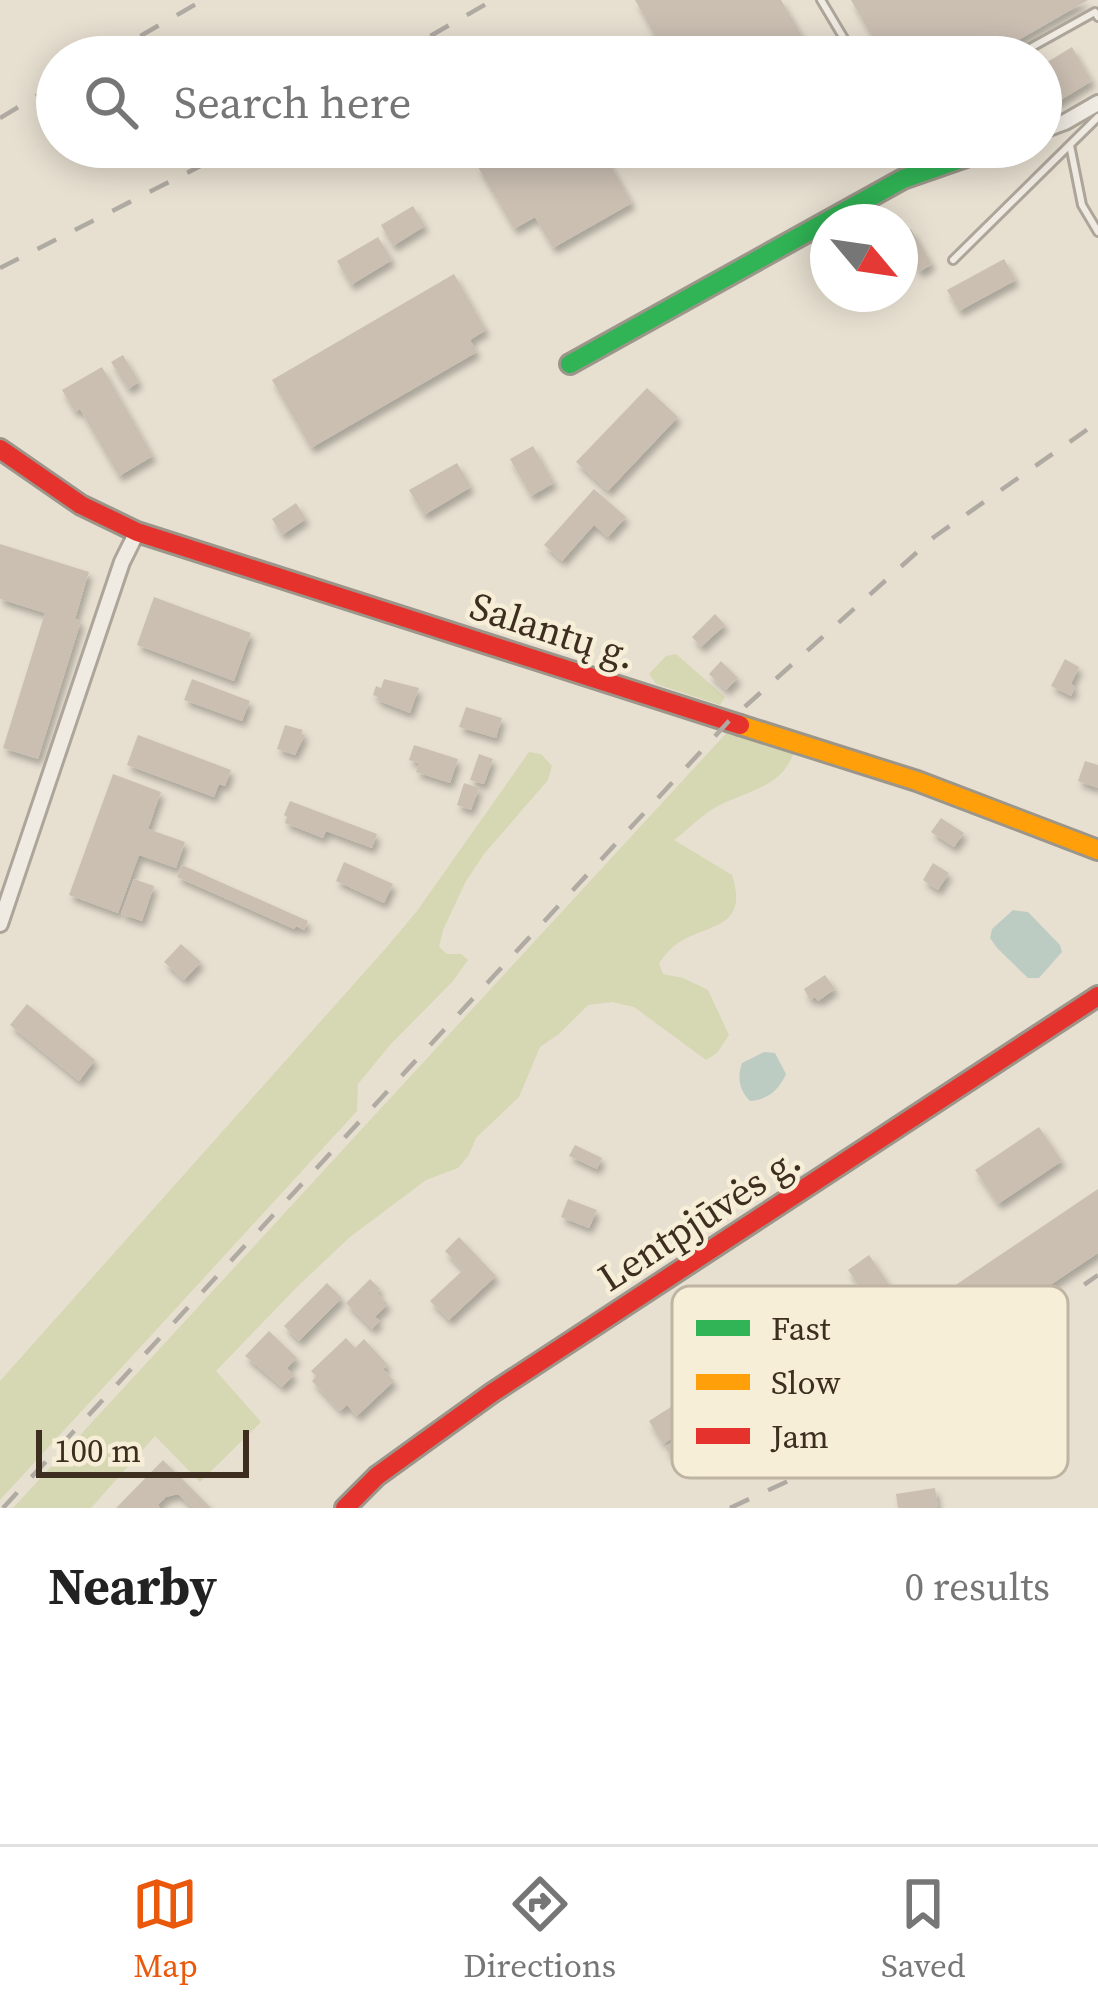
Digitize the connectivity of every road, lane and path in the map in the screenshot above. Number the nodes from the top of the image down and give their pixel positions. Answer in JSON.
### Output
{"nodes":[{"id":1,"x":820,"y":0,"type":"edge"},
{"id":2,"x":1098,"y":17,"type":"edge"},
{"id":3,"x":842,"y":36,"type":"edge"},
{"id":4,"x":1052,"y":36,"type":"edge"},
{"id":5,"x":1098,"y":104,"type":"edge"},
{"id":6,"x":1098,"y":117,"type":"edge"},
{"id":7,"x":1062,"y":123,"type":"edge"},
{"id":8,"x":1070,"y":145,"type":"junction"},
{"id":9,"x":1062,"y":153,"type":"edge"},
{"id":10,"x":935,"y":168,"type":"edge"},
{"id":11,"x":1046,"y":168,"type":"edge"},
{"id":12,"x":1098,"y":232,"type":"edge"},
{"id":13,"x":952,"y":260,"type":"dead end"},
{"id":14,"x":570,"y":364,"type":"dead end"},
{"id":15,"x":0,"y":448,"type":"edge"},
{"id":16,"x":137,"y":532,"type":"junction"},
{"id":17,"x":1098,"y":850,"type":"edge"},
{"id":18,"x":0,"y":924,"type":"edge"},
{"id":19,"x":1098,"y":996,"type":"edge"},
{"id":20,"x":345,"y":1508,"type":"edge"}],
"edges":[{"from":1,"to":3,"type":"lane"},
{"from":2,"to":4,"type":"lane"},
{"from":5,"to":7,"type":"street"},
{"from":6,"to":8,"type":"lane"},
{"from":8,"to":9,"type":"lane"},
{"from":8,"to":12,"type":"lane"},
{"from":10,"to":14,"type":"street"},
{"from":11,"to":13,"type":"lane"},
{"from":15,"to":16,"type":"street","name":"Salantų g."},
{"from":16,"to":17,"type":"street","name":"Salantų g."},
{"from":16,"to":18,"type":"street"},
{"from":19,"to":20,"type":"street","name":"Lentpjūvės g."}]}
